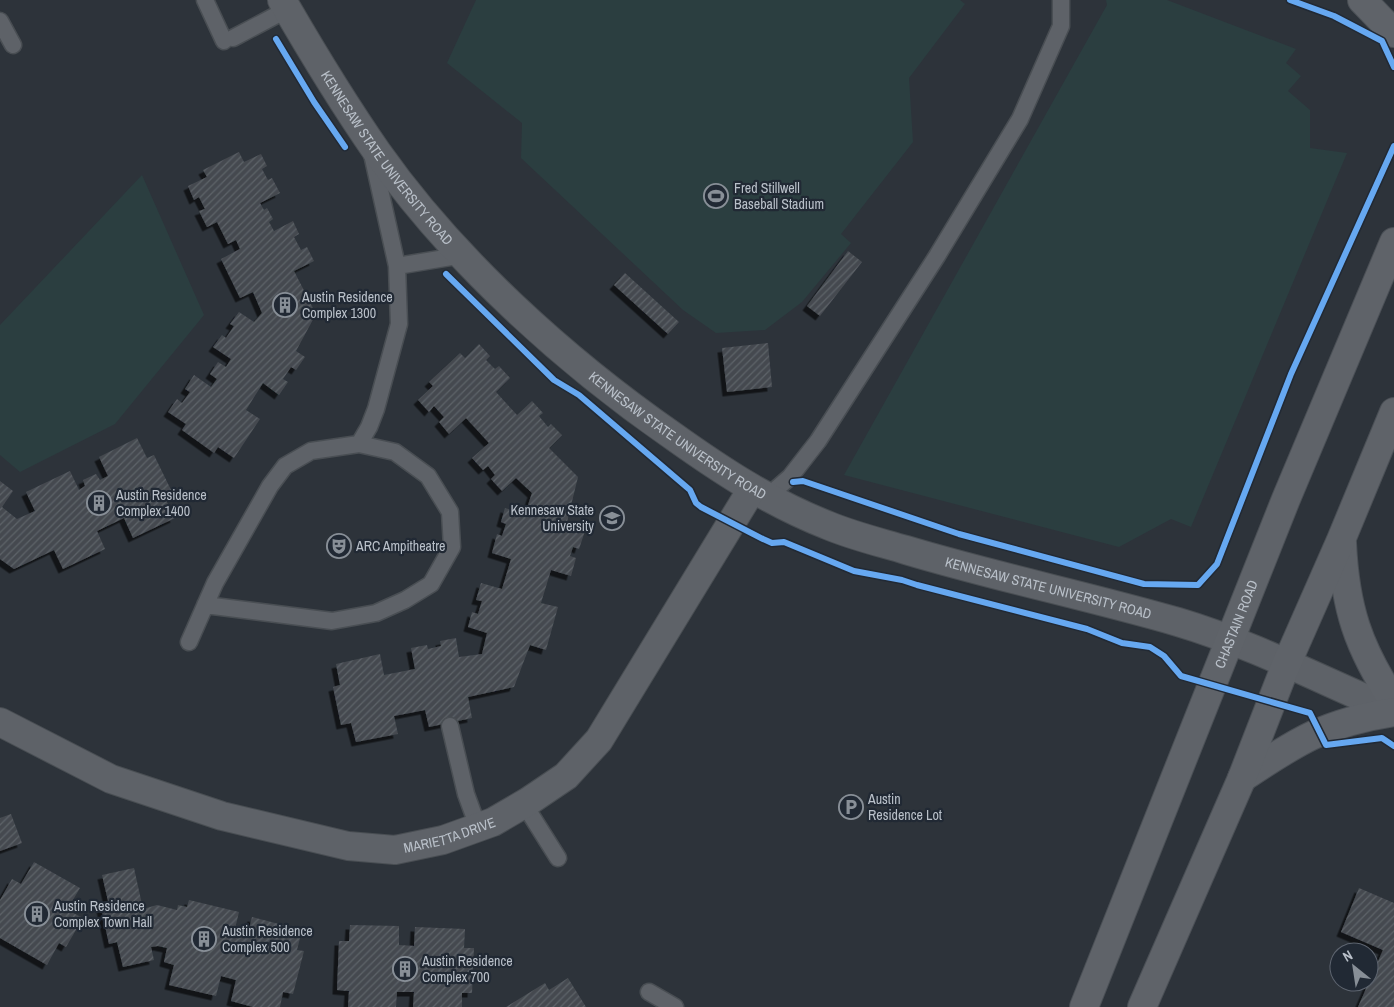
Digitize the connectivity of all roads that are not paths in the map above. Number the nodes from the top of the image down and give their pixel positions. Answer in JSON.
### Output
{"nodes":[{"id":1,"x":205,"y":0,"type":"edge"},
{"id":2,"x":1061,"y":0,"type":"edge"},
{"id":3,"x":1362,"y":0,"type":"edge"},
{"id":4,"x":285,"y":4,"type":"edge"},
{"id":5,"x":0,"y":21,"type":"edge"},
{"id":6,"x":1394,"y":33,"type":"edge"},
{"id":7,"x":13,"y":45,"type":"dead end"},
{"id":8,"x":369,"y":140,"type":"junction"},
{"id":9,"x":1394,"y":242,"type":"edge"},
{"id":10,"x":463,"y":255,"type":"junction"},
{"id":11,"x":397,"y":266,"type":"junction"},
{"id":12,"x":1394,"y":412,"type":"edge"},
{"id":13,"x":359,"y":444,"type":"junction"},
{"id":14,"x":759,"y":493,"type":"junction"},
{"id":15,"x":1342,"y":540,"type":"junction"},
{"id":16,"x":205,"y":605,"type":"junction"},
{"id":17,"x":1230,"y":640,"type":"junction"},
{"id":18,"x":189,"y":642,"type":"dead end"},
{"id":19,"x":1286,"y":665,"type":"junction"},
{"id":20,"x":1394,"y":702,"type":"edge"},
{"id":21,"x":1394,"y":712,"type":"edge"},
{"id":22,"x":0,"y":722,"type":"edge"},
{"id":23,"x":450,"y":726,"type":"dead end"},
{"id":24,"x":1242,"y":778,"type":"junction"},
{"id":25,"x":524,"y":804,"type":"junction"},
{"id":26,"x":478,"y":827,"type":"junction"},
{"id":27,"x":558,"y":858,"type":"dead end"},
{"id":28,"x":650,"y":992,"type":"dead end"},
{"id":29,"x":667,"y":1005,"type":"edge"},
{"id":30,"x":1084,"y":1007,"type":"edge"},
{"id":31,"x":1142,"y":1007,"type":"edge"}],
"edges":[{"from":1,"to":4,"type":"lane"},
{"from":2,"to":14,"type":"lane"},
{"from":3,"to":6,"type":"main road"},
{"from":4,"to":8,"type":"street","name":"KENNESAW STATE UNIVERSITY ROAD"},
{"from":5,"to":7,"type":"lane"},
{"from":8,"to":10,"type":"street","name":"KENNESAW STATE UNIVERSITY ROAD"},
{"from":8,"to":11,"type":"lane"},
{"from":9,"to":17,"type":"main road","name":"CHASTAIN ROAD"},
{"from":10,"to":11,"type":"lane"},
{"from":10,"to":14,"type":"street","name":"KENNESAW STATE UNIVERSITY ROAD"},
{"from":11,"to":13,"type":"lane"},
{"from":12,"to":15,"type":"main road"},
{"from":13,"to":16,"type":"lane"},
{"from":13,"to":16,"type":"lane"},
{"from":14,"to":17,"type":"street","name":"KENNESAW STATE UNIVERSITY ROAD"},
{"from":14,"to":25,"type":"street","name":"MARIETTA DRIVE"},
{"from":15,"to":19,"type":"main road"},
{"from":15,"to":20,"type":"main road"},
{"from":16,"to":18,"type":"lane"},
{"from":17,"to":19,"type":"street","name":"KENNESAW STATE UNIVERSITY ROAD"},
{"from":17,"to":30,"type":"main road","name":"CHASTAIN ROAD"},
{"from":19,"to":21,"type":"street","name":"KENNESAW STATE UNIVERSITY ROAD"},
{"from":19,"to":24,"type":"main road"},
{"from":21,"to":24,"type":"main road"},
{"from":22,"to":26,"type":"street","name":"MARIETTA DRIVE"},
{"from":23,"to":26,"type":"lane"},
{"from":24,"to":31,"type":"main road"},
{"from":25,"to":26,"type":"street","name":"MARIETTA DRIVE"},
{"from":25,"to":27,"type":"lane"},
{"from":28,"to":29,"type":"lane"}]}
